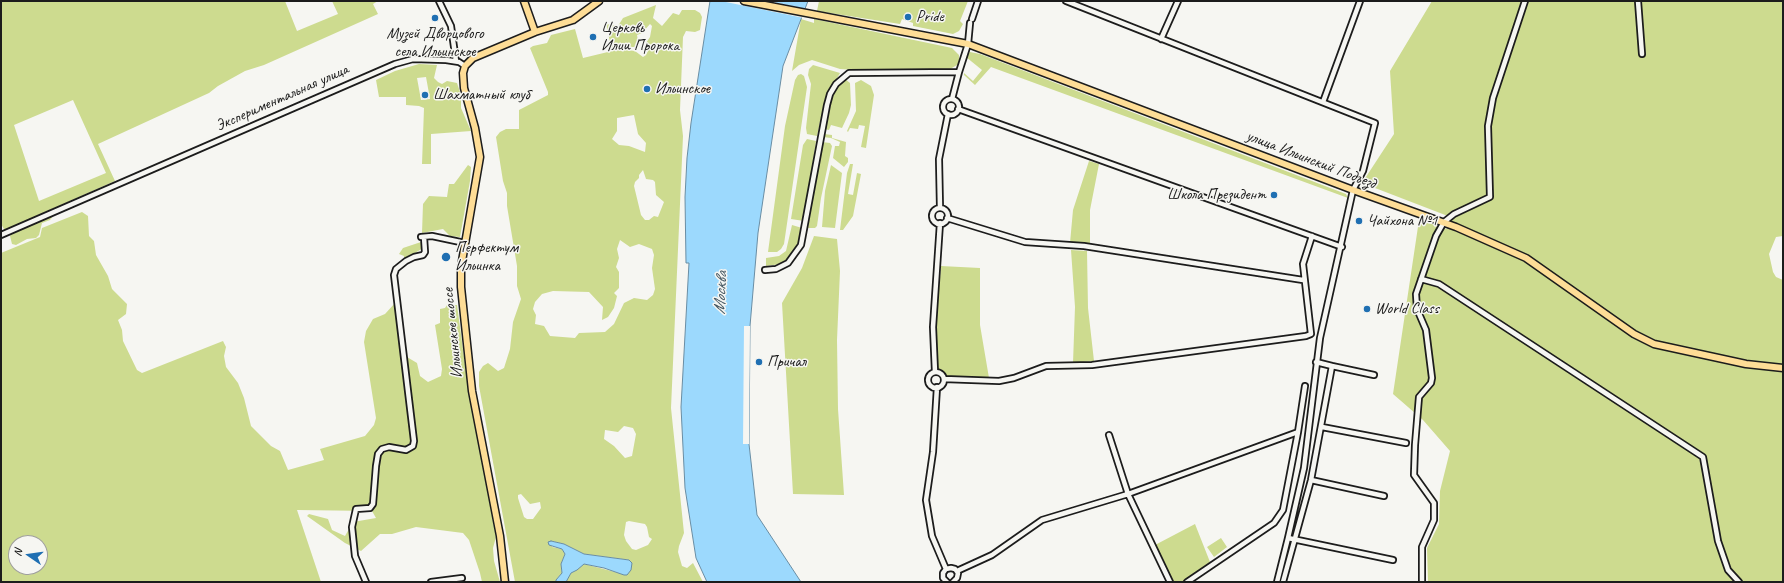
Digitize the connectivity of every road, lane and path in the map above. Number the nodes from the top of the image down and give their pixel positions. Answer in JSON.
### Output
{"nodes":[{"id":1,"x":439,"y":1,"type":"edge"},
{"id":2,"x":524,"y":1,"type":"edge"},
{"id":3,"x":599,"y":1,"type":"edge"},
{"id":4,"x":744,"y":1,"type":"edge"},
{"id":5,"x":978,"y":1,"type":"edge"},
{"id":6,"x":1066,"y":1,"type":"edge"},
{"id":7,"x":1178,"y":1,"type":"edge"},
{"id":8,"x":1360,"y":1,"type":"edge"},
{"id":9,"x":1525,"y":1,"type":"edge"},
{"id":10,"x":1638,"y":1,"type":"edge"},
{"id":11,"x":535,"y":32,"type":"junction"},
{"id":12,"x":1161,"y":39,"type":"junction"},
{"id":13,"x":968,"y":44,"type":"junction"},
{"id":14,"x":1642,"y":54,"type":"dead end"},
{"id":15,"x":456,"y":61,"type":"junction"},
{"id":16,"x":465,"y":66,"type":"junction"},
{"id":17,"x":960,"y":72,"type":"junction"},
{"id":18,"x":952,"y":99,"type":"junction"},
{"id":19,"x":1323,"y":102,"type":"junction"},
{"id":20,"x":958,"y":109,"type":"junction"},
{"id":21,"x":948,"y":114,"type":"junction"},
{"id":22,"x":1353,"y":190,"type":"junction"},
{"id":23,"x":940,"y":208,"type":"junction"},
{"id":24,"x":948,"y":218,"type":"junction"},
{"id":25,"x":1444,"y":222,"type":"junction"},
{"id":26,"x":940,"y":223,"type":"junction"},
{"id":27,"x":1,"y":235,"type":"edge"},
{"id":28,"x":1312,"y":236,"type":"junction"},
{"id":29,"x":465,"y":243,"type":"junction"},
{"id":30,"x":1342,"y":247,"type":"junction"},
{"id":31,"x":765,"y":270,"type":"dead end"},
{"id":32,"x":1421,"y":279,"type":"junction"},
{"id":33,"x":1304,"y":280,"type":"junction"},
{"id":34,"x":1316,"y":362,"type":"junction"},
{"id":35,"x":1332,"y":366,"type":"junction"},
{"id":36,"x":1783,"y":368,"type":"edge"},
{"id":37,"x":935,"y":372,"type":"junction"},
{"id":38,"x":1374,"y":375,"type":"dead end"},
{"id":39,"x":944,"y":379,"type":"junction"},
{"id":40,"x":1305,"y":386,"type":"dead end"},
{"id":41,"x":937,"y":387,"type":"junction"},
{"id":42,"x":1322,"y":427,"type":"junction"},
{"id":43,"x":1298,"y":432,"type":"junction"},
{"id":44,"x":1108,"y":435,"type":"dead end"},
{"id":45,"x":1406,"y":443,"type":"dead end"},
{"id":46,"x":1311,"y":480,"type":"junction"},
{"id":47,"x":1128,"y":494,"type":"junction"},
{"id":48,"x":1384,"y":496,"type":"dead end"},
{"id":49,"x":1288,"y":538,"type":"junction"},
{"id":50,"x":1294,"y":539,"type":"junction"},
{"id":51,"x":1393,"y":560,"type":"dead end"},
{"id":52,"x":946,"y":569,"type":"junction"},
{"id":53,"x":957,"y":571,"type":"junction"},
{"id":54,"x":462,"y":578,"type":"dead end"},
{"id":55,"x":366,"y":582,"type":"edge"},
{"id":56,"x":431,"y":582,"type":"edge"},
{"id":57,"x":505,"y":582,"type":"edge"},
{"id":58,"x":947,"y":582,"type":"edge"},
{"id":59,"x":954,"y":582,"type":"edge"},
{"id":60,"x":1170,"y":582,"type":"edge"},
{"id":61,"x":1187,"y":582,"type":"edge"},
{"id":62,"x":1277,"y":582,"type":"edge"},
{"id":63,"x":1283,"y":582,"type":"edge"},
{"id":64,"x":1422,"y":582,"type":"edge"},
{"id":65,"x":1739,"y":582,"type":"edge"}],
"edges":[{"from":1,"to":15,"type":"street"},
{"from":2,"to":11,"type":"main road"},
{"from":3,"to":11,"type":"main road"},
{"from":4,"to":13,"type":"main road","name":"улица Ильинский Подъезд"},
{"from":5,"to":13,"type":"street"},
{"from":6,"to":12,"type":"street"},
{"from":7,"to":12,"type":"street"},
{"from":8,"to":19,"type":"street"},
{"from":9,"to":25,"type":"street"},
{"from":10,"to":14,"type":"street"},
{"from":11,"to":16,"type":"main road"},
{"from":12,"to":19,"type":"street"},
{"from":13,"to":17,"type":"street"},
{"from":13,"to":22,"type":"main road","name":"улица Ильинский Подъезд"},
{"from":15,"to":16,"type":"street","name":"Экспериментальная улица"},
{"from":15,"to":27,"type":"street","name":"Экспериментальная улица"},
{"from":16,"to":29,"type":"main road","name":"Ильинское шоссе"},
{"from":17,"to":18,"type":"street"},
{"from":17,"to":31,"type":"street"},
{"from":18,"to":20,"type":"street"},
{"from":18,"to":21,"type":"street"},
{"from":19,"to":22,"type":"street"},
{"from":20,"to":21,"type":"street"},
{"from":20,"to":28,"type":"street"},
{"from":21,"to":23,"type":"street"},
{"from":22,"to":25,"type":"main road","name":"улица Ильинский Подъезд"},
{"from":22,"to":30,"type":"street"},
{"from":23,"to":24,"type":"street"},
{"from":23,"to":26,"type":"street"},
{"from":24,"to":26,"type":"street"},
{"from":24,"to":33,"type":"street"},
{"from":25,"to":32,"type":"street"},
{"from":25,"to":36,"type":"main road","name":"улица Ильинский Подъезд"},
{"from":26,"to":37,"type":"street"},
{"from":28,"to":30,"type":"street"},
{"from":28,"to":33,"type":"street"},
{"from":29,"to":55,"type":"street"},
{"from":29,"to":57,"type":"main road","name":"Ильинское шоссе"},
{"from":30,"to":34,"type":"street"},
{"from":32,"to":64,"type":"street"},
{"from":32,"to":65,"type":"street"},
{"from":33,"to":39,"type":"street"},
{"from":34,"to":35,"type":"street"},
{"from":34,"to":49,"type":"street"},
{"from":35,"to":38,"type":"street"},
{"from":35,"to":42,"type":"street"},
{"from":37,"to":39,"type":"street"},
{"from":37,"to":41,"type":"street"},
{"from":39,"to":41,"type":"street"},
{"from":40,"to":43,"type":"street"},
{"from":41,"to":52,"type":"street"},
{"from":42,"to":45,"type":"street"},
{"from":42,"to":46,"type":"street"},
{"from":43,"to":47,"type":"street"},
{"from":43,"to":61,"type":"street"},
{"from":44,"to":47,"type":"street"},
{"from":46,"to":48,"type":"street"},
{"from":46,"to":50,"type":"street"},
{"from":47,"to":53,"type":"street"},
{"from":47,"to":60,"type":"street"},
{"from":49,"to":50,"type":"street"},
{"from":49,"to":62,"type":"street"},
{"from":50,"to":51,"type":"street"},
{"from":50,"to":63,"type":"street"},
{"from":52,"to":53,"type":"street"},
{"from":52,"to":58,"type":"street"},
{"from":53,"to":59,"type":"street"},
{"from":54,"to":56,"type":"street"}]}
